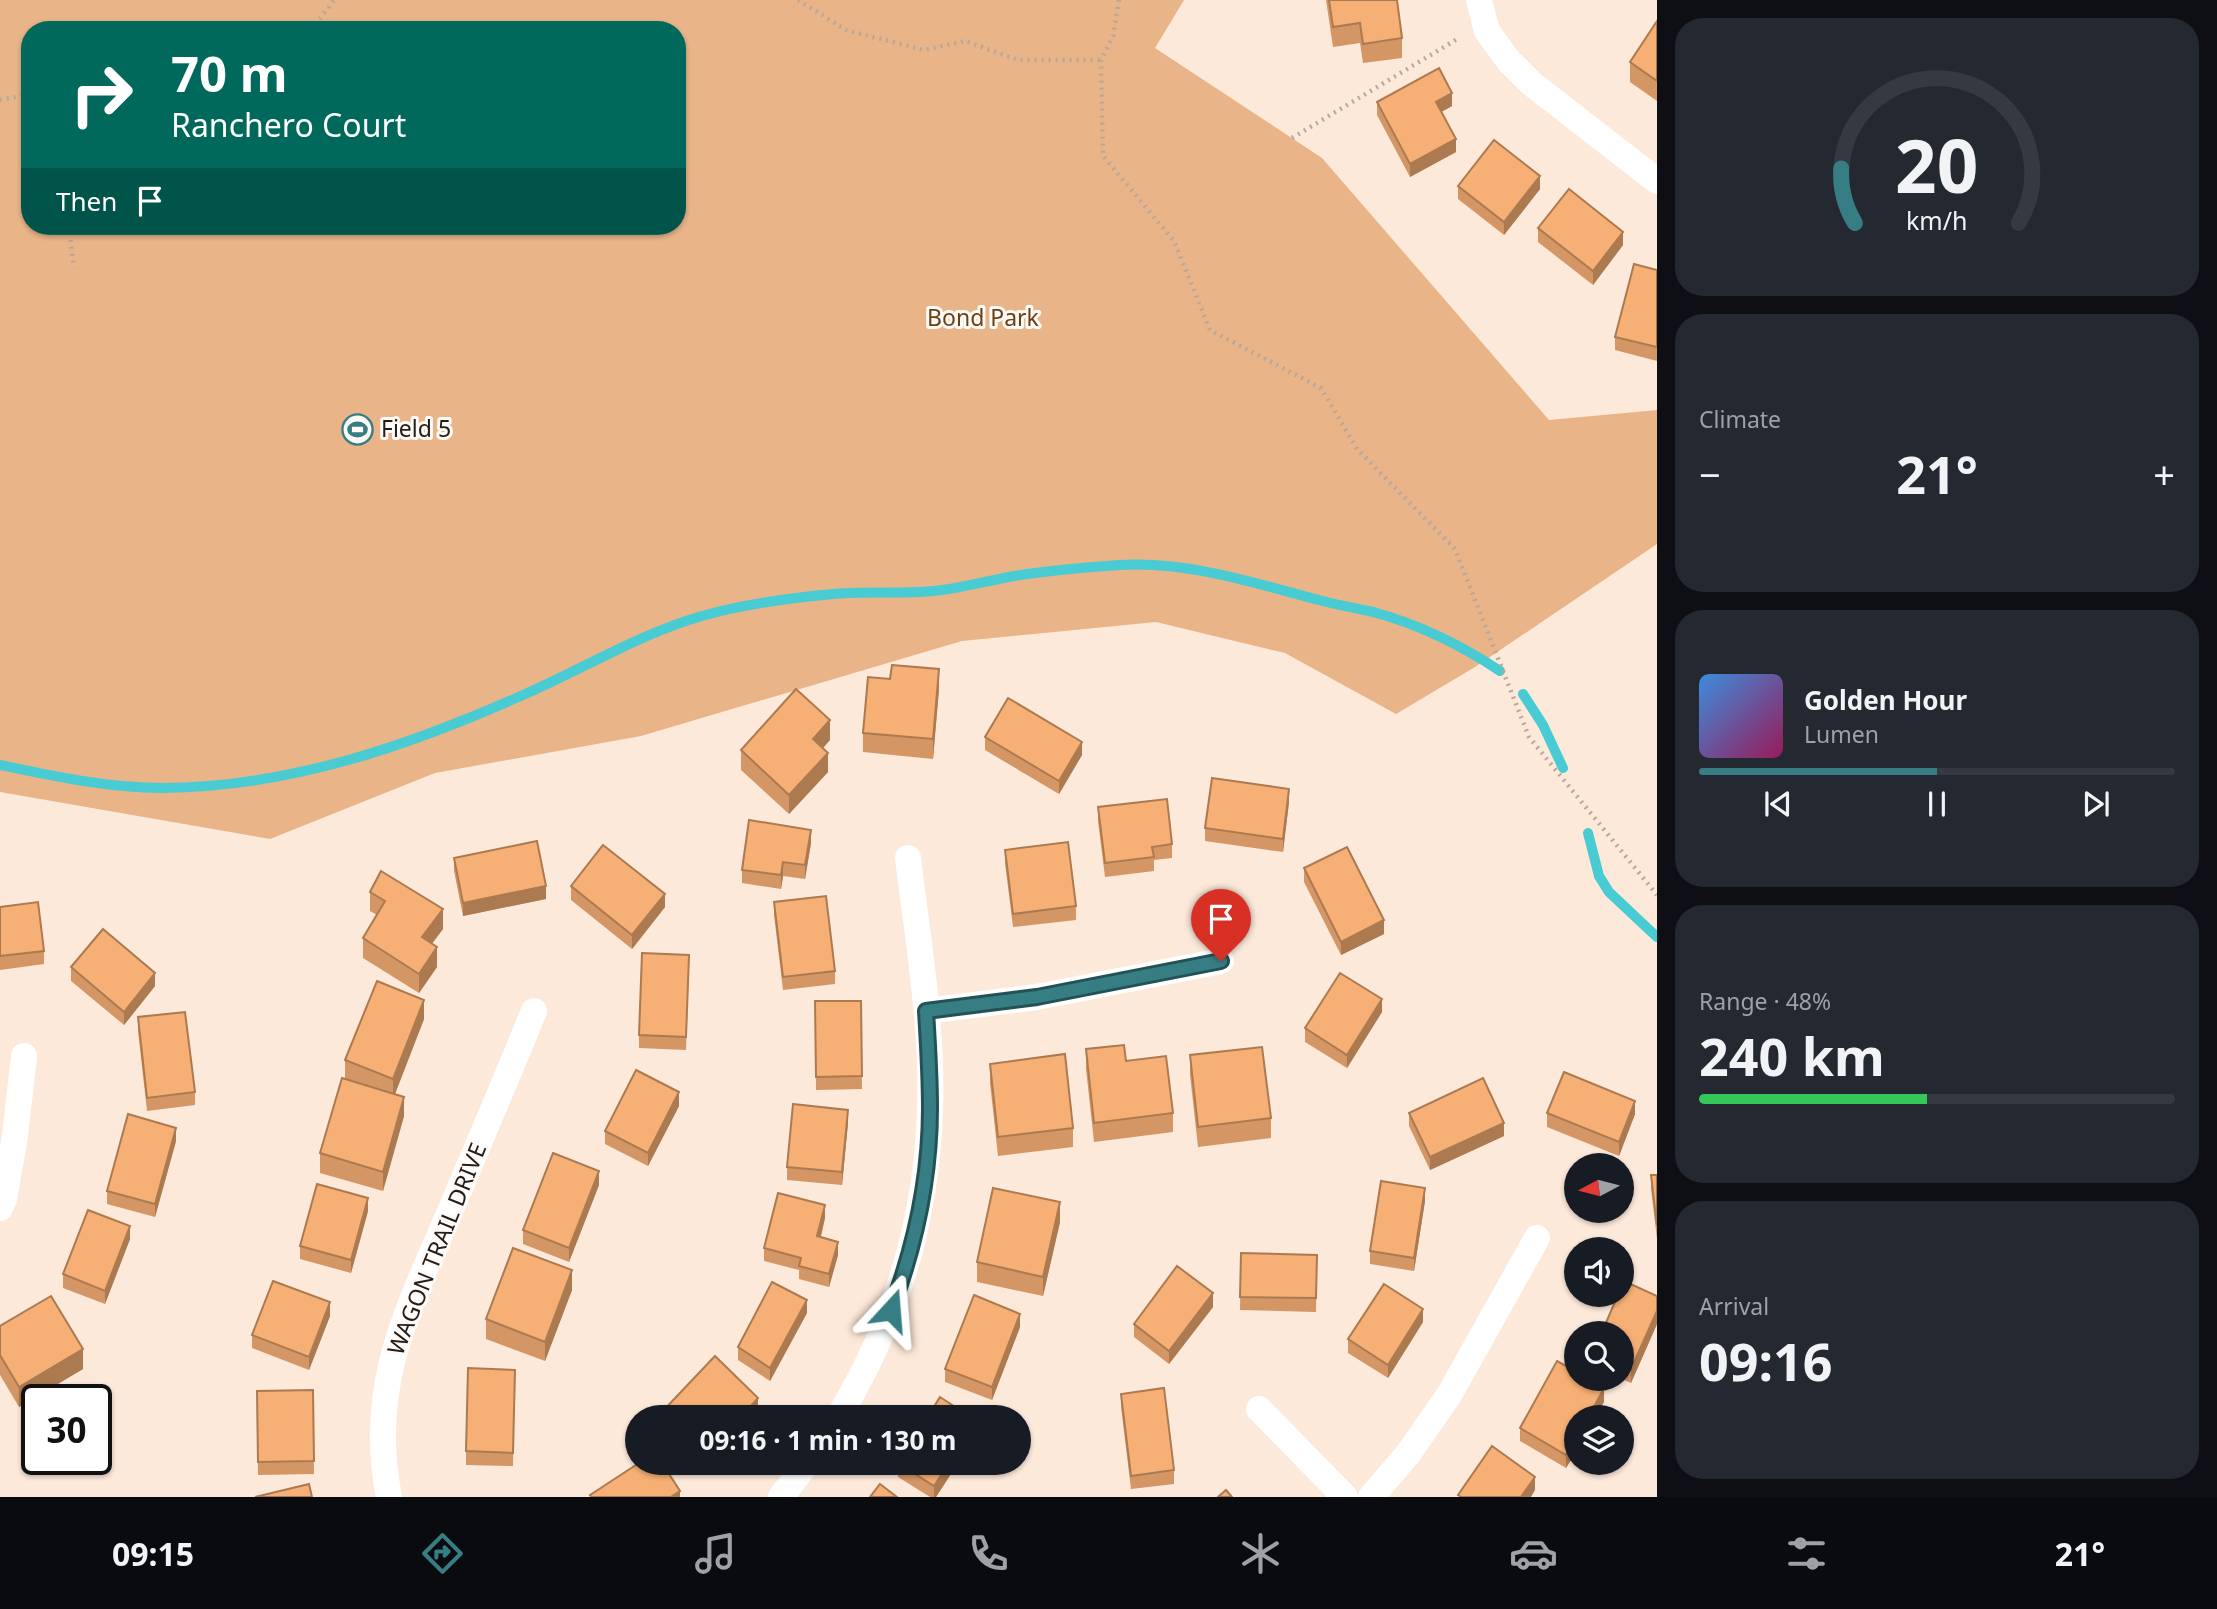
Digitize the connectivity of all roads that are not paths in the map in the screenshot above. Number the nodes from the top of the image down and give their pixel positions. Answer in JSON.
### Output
{"nodes":[{"id":1,"x":1482,"y":11,"type":"edge"},
{"id":2,"x":1657,"y":181,"type":"edge"},
{"id":3,"x":908,"y":858,"type":"dead end"},
{"id":4,"x":1221,"y":961,"type":"dead end"},
{"id":5,"x":534,"y":1011,"type":"dead end"},
{"id":6,"x":926,"y":1011,"type":"junction"},
{"id":7,"x":24,"y":1056,"type":"dead end"},
{"id":8,"x":0,"y":1208,"type":"edge"},
{"id":9,"x":1538,"y":1238,"type":"dead end"},
{"id":10,"x":846,"y":1405,"type":"edge"},
{"id":11,"x":1259,"y":1409,"type":"dead end"},
{"id":12,"x":798,"y":1475,"type":"edge"},
{"id":13,"x":389,"y":1497,"type":"edge"},
{"id":14,"x":781,"y":1497,"type":"edge"},
{"id":15,"x":1345,"y":1497,"type":"edge"},
{"id":16,"x":1371,"y":1497,"type":"edge"}],
"edges":[{"from":1,"to":2,"type":"street"},
{"from":3,"to":6,"type":"street"},
{"from":4,"to":6,"type":"street"},
{"from":5,"to":13,"type":"street","name":"WAGON TRAIL DRIVE"},
{"from":6,"to":10,"type":"street"},
{"from":7,"to":8,"type":"street"},
{"from":9,"to":16,"type":"street"},
{"from":11,"to":15,"type":"street"},
{"from":12,"to":14,"type":"street"}]}
